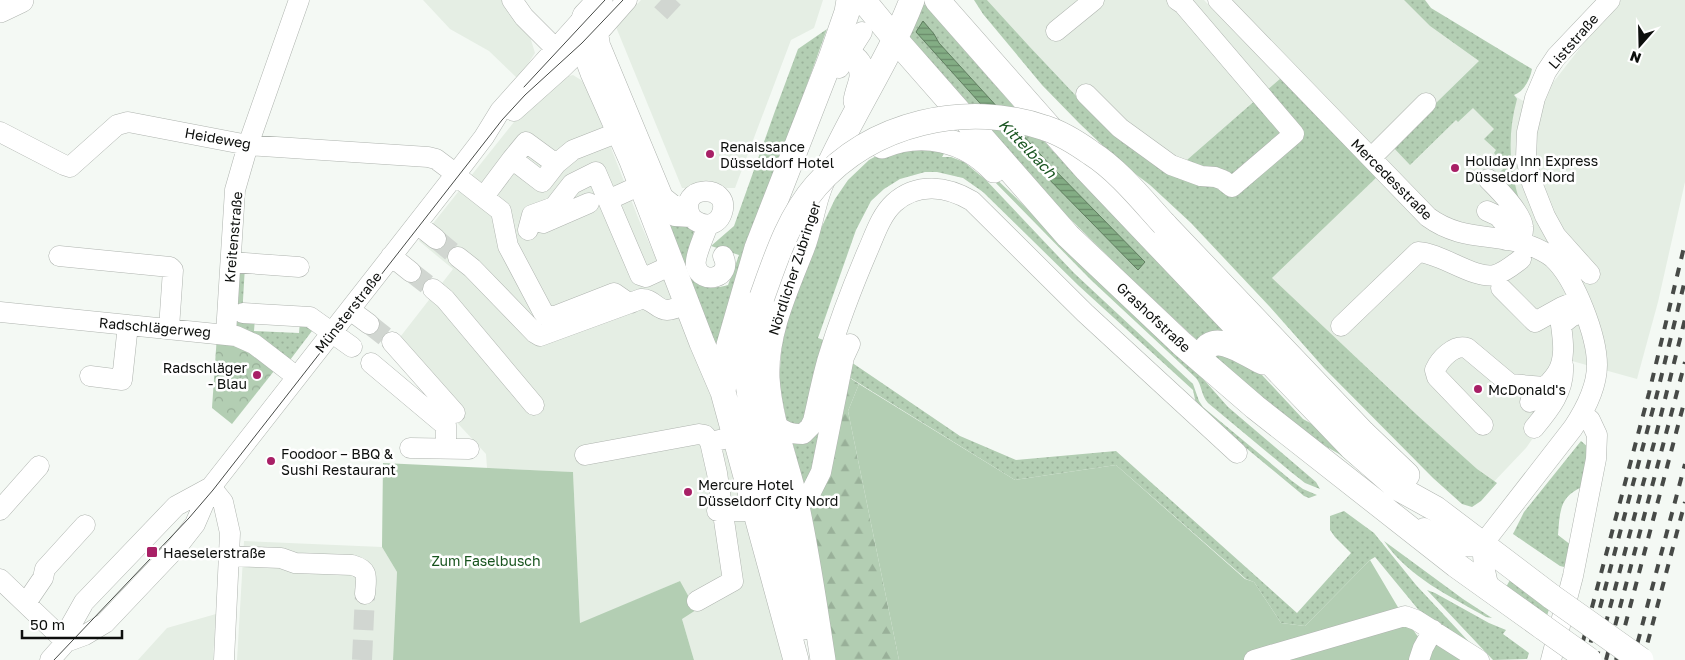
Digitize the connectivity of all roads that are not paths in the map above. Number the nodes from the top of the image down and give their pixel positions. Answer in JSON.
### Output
{"nodes":[{"id":1,"x":20,"y":0,"type":"edge"},
{"id":2,"x":299,"y":0,"type":"edge"},
{"id":3,"x":512,"y":0,"type":"edge"},
{"id":4,"x":627,"y":0,"type":"edge"},
{"id":5,"x":849,"y":0,"type":"edge"},
{"id":6,"x":863,"y":0,"type":"edge"},
{"id":7,"x":912,"y":0,"type":"edge"},
{"id":8,"x":936,"y":0,"type":"edge"},
{"id":9,"x":958,"y":0,"type":"edge"},
{"id":10,"x":1094,"y":0,"type":"edge"},
{"id":11,"x":1177,"y":0,"type":"edge"},
{"id":12,"x":1218,"y":0,"type":"edge"},
{"id":13,"x":1610,"y":0,"type":"edge"},
{"id":14,"x":0,"y":10,"type":"edge"},
{"id":15,"x":591,"y":24,"type":"edge"},
{"id":16,"x":1056,"y":31,"type":"dead end"},
{"id":17,"x":862,"y":32,"type":"dead end"},
{"id":18,"x":897,"y":36,"type":"junction"},
{"id":19,"x":555,"y":48,"type":"junction"},
{"id":20,"x":833,"y":64,"type":"junction"},
{"id":21,"x":561,"y":69,"type":"junction"},
{"id":22,"x":593,"y":73,"type":"junction"},
{"id":23,"x":1086,"y":94,"type":"dead end"},
{"id":24,"x":1426,"y":102,"type":"dead end"},
{"id":25,"x":851,"y":120,"type":"junction"},
{"id":26,"x":0,"y":132,"type":"edge"},
{"id":27,"x":619,"y":132,"type":"junction"},
{"id":28,"x":484,"y":136,"type":"junction"},
{"id":29,"x":248,"y":144,"type":"junction"},
{"id":30,"x":1370,"y":158,"type":"junction"},
{"id":31,"x":632,"y":161,"type":"junction"},
{"id":32,"x":1087,"y":170,"type":"junction"},
{"id":33,"x":457,"y":173,"type":"junction"},
{"id":34,"x":1488,"y":179,"type":"dead end"},
{"id":35,"x":641,"y":185,"type":"junction"},
{"id":36,"x":488,"y":191,"type":"junction"},
{"id":37,"x":598,"y":201,"type":"junction"},
{"id":38,"x":525,"y":206,"type":"dead end"},
{"id":39,"x":1487,"y":211,"type":"dead end"},
{"id":40,"x":696,"y":217,"type":"junction"},
{"id":41,"x":416,"y":224,"type":"junction"},
{"id":42,"x":528,"y":230,"type":"junction"},
{"id":43,"x":505,"y":233,"type":"junction"},
{"id":44,"x":1068,"y":236,"type":"junction"},
{"id":45,"x":436,"y":239,"type":"tunnel mouth"},
{"id":46,"x":804,"y":243,"type":"junction"},
{"id":47,"x":1516,"y":247,"type":"junction"},
{"id":48,"x":59,"y":256,"type":"dead end"},
{"id":49,"x":391,"y":256,"type":"junction"},
{"id":50,"x":458,"y":256,"type":"tunnel mouth"},
{"id":51,"x":723,"y":256,"type":"dead end"},
{"id":52,"x":230,"y":262,"type":"junction"},
{"id":53,"x":672,"y":265,"type":"junction"},
{"id":54,"x":298,"y":267,"type":"dead end"},
{"id":55,"x":411,"y":272,"type":"tunnel mouth"},
{"id":56,"x":1590,"y":274,"type":"dead end"},
{"id":57,"x":1501,"y":288,"type":"dead end"},
{"id":58,"x":433,"y":289,"type":"tunnel mouth"},
{"id":59,"x":631,"y":303,"type":"junction"},
{"id":60,"x":687,"y":303,"type":"junction"},
{"id":61,"x":1581,"y":306,"type":"junction"},
{"id":62,"x":350,"y":310,"type":"junction"},
{"id":63,"x":0,"y":312,"type":"edge"},
{"id":64,"x":243,"y":313,"type":"dead end"},
{"id":65,"x":369,"y":324,"type":"tunnel mouth"},
{"id":66,"x":128,"y":325,"type":"junction"},
{"id":67,"x":1341,"y":326,"type":"dead end"},
{"id":68,"x":169,"y":328,"type":"junction"},
{"id":69,"x":332,"y":333,"type":"junction"},
{"id":70,"x":226,"y":334,"type":"junction"},
{"id":71,"x":843,"y":339,"type":"junction"},
{"id":72,"x":392,"y":342,"type":"tunnel mouth"},
{"id":73,"x":352,"y":348,"type":"dead end"},
{"id":74,"x":1562,"y":358,"type":"junction"},
{"id":75,"x":1203,"y":362,"type":"junction"},
{"id":76,"x":371,"y":363,"type":"dead end"},
{"id":77,"x":1276,"y":368,"type":"junction"},
{"id":78,"x":90,"y":376,"type":"dead end"},
{"id":79,"x":297,"y":377,"type":"junction"},
{"id":80,"x":1544,"y":387,"type":"junction"},
{"id":81,"x":724,"y":392,"type":"junction"},
{"id":82,"x":1530,"y":402,"type":"dead end"},
{"id":83,"x":534,"y":405,"type":"dead end"},
{"id":84,"x":455,"y":413,"type":"dead end"},
{"id":85,"x":1582,"y":414,"type":"junction"},
{"id":86,"x":774,"y":423,"type":"junction"},
{"id":87,"x":1483,"y":425,"type":"dead end"},
{"id":88,"x":1534,"y":428,"type":"dead end"},
{"id":89,"x":722,"y":437,"type":"junction"},
{"id":90,"x":410,"y":448,"type":"dead end"},
{"id":91,"x":446,"y":449,"type":"junction"},
{"id":92,"x":470,"y":449,"type":"dead end"},
{"id":93,"x":1237,"y":453,"type":"dead end"},
{"id":94,"x":585,"y":455,"type":"dead end"},
{"id":95,"x":39,"y":466,"type":"dead end"},
{"id":96,"x":211,"y":487,"type":"junction"},
{"id":97,"x":796,"y":506,"type":"junction"},
{"id":98,"x":1436,"y":509,"type":"junction"},
{"id":99,"x":0,"y":510,"type":"edge"},
{"id":100,"x":719,"y":511,"type":"junction"},
{"id":101,"x":745,"y":511,"type":"junction"},
{"id":102,"x":85,"y":524,"type":"dead end"},
{"id":103,"x":1405,"y":525,"type":"junction"},
{"id":104,"x":1482,"y":545,"type":"junction"},
{"id":105,"x":230,"y":556,"type":"junction"},
{"id":106,"x":0,"y":579,"type":"edge"},
{"id":107,"x":1489,"y":589,"type":"junction"},
{"id":108,"x":365,"y":594,"type":"tunnel mouth"},
{"id":109,"x":697,"y":601,"type":"dead end"},
{"id":110,"x":26,"y":604,"type":"junction"},
{"id":111,"x":1433,"y":630,"type":"junction"},
{"id":112,"x":66,"y":642,"type":"junction"},
{"id":113,"x":50,"y":660,"type":"edge"},
{"id":114,"x":224,"y":660,"type":"edge"},
{"id":115,"x":786,"y":660,"type":"edge"},
{"id":116,"x":796,"y":660,"type":"edge"},
{"id":117,"x":809,"y":660,"type":"edge"},
{"id":118,"x":823,"y":660,"type":"edge"},
{"id":119,"x":1254,"y":660,"type":"edge"},
{"id":120,"x":1419,"y":660,"type":"edge"},
{"id":121,"x":1479,"y":660,"type":"edge"},
{"id":122,"x":1551,"y":660,"type":"edge"},
{"id":123,"x":1589,"y":660,"type":"edge"},
{"id":124,"x":1641,"y":660,"type":"edge"}],
"edges":[{"from":1,"to":14,"type":"main road"},
{"from":2,"to":29,"type":"street","name":"Kreitenstraße"},
{"from":3,"to":19,"type":"street"},
{"from":4,"to":15,"type":"street","name":"Münsterstraße"},
{"from":5,"to":20,"type":"main road"},
{"from":6,"to":18,"type":"main road","name":"Grashofstraße"},
{"from":7,"to":18,"type":"main road","name":"Nördlicher Zubringer"},
{"from":8,"to":32,"type":"main road"},
{"from":9,"to":32,"type":"main road"},
{"from":10,"to":16,"type":"street"},
{"from":11,"to":23,"type":"street"},
{"from":12,"to":30,"type":"street","name":"Mercedesstraße"},
{"from":13,"to":56,"type":"street","name":"Liststraße"},
{"from":15,"to":19,"type":"street","name":"Münsterstraße"},
{"from":15,"to":21,"type":"street","name":"Münsterstraße"},
{"from":15,"to":22,"type":"main road"},
{"from":15,"to":40,"type":"street"},
{"from":17,"to":20,"type":"street"},
{"from":18,"to":25,"type":"main road","name":"Nördlicher Zubringer"},
{"from":18,"to":44,"type":"main road","name":"Grashofstraße"},
{"from":19,"to":28,"type":"street","name":"Münsterstraße"},
{"from":20,"to":25,"type":"main road"},
{"from":20,"to":81,"type":"main road"},
{"from":21,"to":22,"type":"street"},
{"from":21,"to":28,"type":"street","name":"Münsterstraße"},
{"from":22,"to":27,"type":"main road"},
{"from":24,"to":30,"type":"street"},
{"from":25,"to":46,"type":"main road","name":"Nördlicher Zubringer"},
{"from":26,"to":29,"type":"street","name":"Heideweg"},
{"from":27,"to":31,"type":"main road"},
{"from":27,"to":36,"type":"street"},
{"from":28,"to":33,"type":"street","name":"Münsterstraße"},
{"from":29,"to":33,"type":"street","name":"Heideweg"},
{"from":29,"to":52,"type":"street","name":"Kreitenstraße"},
{"from":30,"to":47,"type":"street","name":"Mercedesstraße"},
{"from":31,"to":35,"type":"main road"},
{"from":31,"to":40,"type":"street"},
{"from":32,"to":77,"type":"main road"},
{"from":33,"to":36,"type":"street"},
{"from":33,"to":41,"type":"street","name":"Münsterstraße"},
{"from":33,"to":43,"type":"street"},
{"from":34,"to":47,"type":"street"},
{"from":35,"to":37,"type":"street"},
{"from":35,"to":53,"type":"main road"},
{"from":36,"to":38,"type":"street"},
{"from":37,"to":42,"type":"street"},
{"from":37,"to":42,"type":"street"},
{"from":37,"to":53,"type":"street"},
{"from":39,"to":47,"type":"street"},
{"from":40,"to":51,"type":"street"},
{"from":41,"to":45,"type":"street"},
{"from":41,"to":49,"type":"street","name":"Münsterstraße"},
{"from":42,"to":43,"type":"street"},
{"from":43,"to":59,"type":"street"},
{"from":44,"to":46,"type":"main road"},
{"from":44,"to":75,"type":"main road","name":"Grashofstraße"},
{"from":46,"to":86,"type":"main road","name":"Nördlicher Zubringer"},
{"from":47,"to":61,"type":"street","name":"Mercedesstraße"},
{"from":47,"to":67,"type":"street"},
{"from":48,"to":68,"type":"street"},
{"from":49,"to":55,"type":"street"},
{"from":49,"to":62,"type":"street","name":"Münsterstraße"},
{"from":50,"to":59,"type":"street"},
{"from":52,"to":54,"type":"street"},
{"from":52,"to":70,"type":"street","name":"Kreitenstraße"},
{"from":53,"to":60,"type":"main road"},
{"from":57,"to":61,"type":"street"},
{"from":58,"to":83,"type":"street"},
{"from":59,"to":60,"type":"street"},
{"from":60,"to":81,"type":"main road"},
{"from":61,"to":74,"type":"street"},
{"from":61,"to":85,"type":"street","name":"Mercedesstraße"},
{"from":62,"to":65,"type":"street"},
{"from":62,"to":69,"type":"street","name":"Münsterstraße"},
{"from":63,"to":66,"type":"street","name":"Radschlägerweg"},
{"from":64,"to":69,"type":"street"},
{"from":66,"to":68,"type":"street","name":"Radschlägerweg"},
{"from":66,"to":78,"type":"street"},
{"from":68,"to":70,"type":"street","name":"Radschlägerweg"},
{"from":69,"to":73,"type":"street"},
{"from":69,"to":79,"type":"street","name":"Münsterstraße"},
{"from":70,"to":79,"type":"street","name":"Radschlägerweg"},
{"from":71,"to":86,"type":"street"},
{"from":71,"to":93,"type":"street"},
{"from":71,"to":97,"type":"street"},
{"from":72,"to":84,"type":"street"},
{"from":74,"to":80,"type":"street"},
{"from":74,"to":88,"type":"street"},
{"from":75,"to":77,"type":"main road"},
{"from":75,"to":103,"type":"main road","name":"Grashofstraße"},
{"from":76,"to":91,"type":"street"},
{"from":77,"to":98,"type":"main road"},
{"from":79,"to":96,"type":"street","name":"Münsterstraße"},
{"from":80,"to":82,"type":"street"},
{"from":80,"to":87,"type":"street"},
{"from":81,"to":89,"type":"main road"},
{"from":85,"to":104,"type":"street","name":"Mercedesstraße"},
{"from":85,"to":122,"type":"street"},
{"from":86,"to":97,"type":"main road","name":"Nördlicher Zubringer"},
{"from":89,"to":94,"type":"street"},
{"from":89,"to":100,"type":"street"},
{"from":89,"to":101,"type":"street"},
{"from":89,"to":116,"type":"main road"},
{"from":90,"to":91,"type":"street"},
{"from":91,"to":92,"type":"street"},
{"from":95,"to":99,"type":"street"},
{"from":96,"to":105,"type":"street"},
{"from":96,"to":112,"type":"street","name":"Münsterstraße"},
{"from":96,"to":112,"type":"street","name":"Münsterstraße"},
{"from":97,"to":118,"type":"main road","name":"Nördlicher Zubringer"},
{"from":98,"to":104,"type":"main road"},
{"from":98,"to":117,"type":"main road","bridge":true},
{"from":100,"to":101,"type":"street"},
{"from":100,"to":109,"type":"street"},
{"from":101,"to":115,"type":"street"},
{"from":102,"to":110,"type":"street"},
{"from":103,"to":104,"type":"street"},
{"from":103,"to":107,"type":"main road","name":"Grashofstraße"},
{"from":104,"to":107,"type":"street"},
{"from":104,"to":124,"type":"main road","bridge":true},
{"from":105,"to":108,"type":"street"},
{"from":105,"to":114,"type":"street"},
{"from":106,"to":110,"type":"street"},
{"from":107,"to":123,"type":"main road","name":"Grashofstraße","bridge":true},
{"from":110,"to":112,"type":"street"},
{"from":111,"to":119,"type":"street"},
{"from":111,"to":120,"type":"street"},
{"from":111,"to":121,"type":"street"},
{"from":112,"to":113,"type":"street","name":"Münsterstraße"}]}
